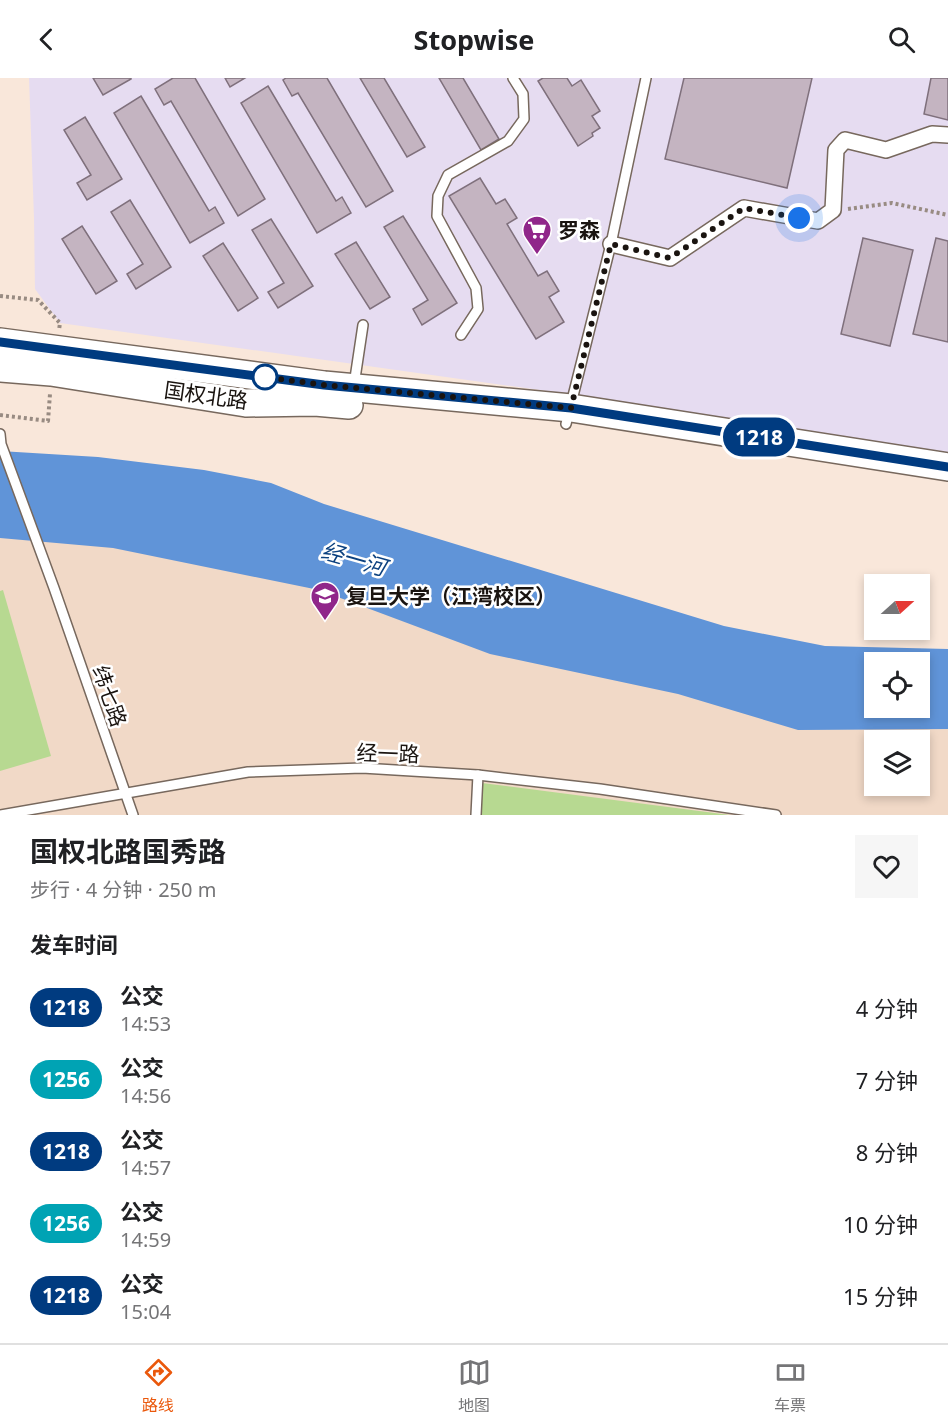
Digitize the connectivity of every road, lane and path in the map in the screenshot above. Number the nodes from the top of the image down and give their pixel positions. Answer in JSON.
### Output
{"nodes":[{"id":1,"x":513,"y":78,"type":"edge"},
{"id":2,"x":646,"y":78,"type":"edge"},
{"id":3,"x":948,"y":135,"type":"edge"},
{"id":4,"x":833,"y":210,"type":"junction"},
{"id":5,"x":948,"y":215,"type":"edge"},
{"id":6,"x":611,"y":244,"type":"junction"},
{"id":7,"x":363,"y":325,"type":"dead end"},
{"id":8,"x":461,"y":335,"type":"dead end"},
{"id":9,"x":0,"y":342,"type":"edge"},
{"id":10,"x":0,"y":369,"type":"edge"},
{"id":11,"x":354,"y":387,"type":"junction"},
{"id":12,"x":568,"y":416,"type":"junction"},
{"id":13,"x":1,"y":439,"type":"edge"},
{"id":14,"x":948,"y":467,"type":"edge"},
{"id":15,"x":948,"y":482,"type":"edge"},
{"id":16,"x":478,"y":775,"type":"junction"},
{"id":17,"x":124,"y":792,"type":"junction"},
{"id":18,"x":0,"y":815,"type":"edge"},
{"id":19,"x":133,"y":815,"type":"edge"},
{"id":20,"x":476,"y":815,"type":"edge"},
{"id":21,"x":776,"y":815,"type":"edge"}],
"edges":[{"from":1,"to":8,"type":"lane"},
{"from":2,"to":6,"type":"lane"},
{"from":3,"to":4,"type":"street"},
{"from":4,"to":5,"type":"path"},
{"from":4,"to":6,"type":"street"},
{"from":6,"to":12,"type":"lane"},
{"from":7,"to":11,"type":"lane"},
{"from":9,"to":11,"type":"main road","name":"国权北路"},
{"from":10,"to":12,"type":"main road","name":"国权北路"},
{"from":11,"to":12,"type":"main road","name":"国权北路"},
{"from":12,"to":14,"type":"main road","name":"国权北路"},
{"from":12,"to":15,"type":"main road","name":"国权北路"},
{"from":13,"to":17,"type":"lane","name":"纬七路"},
{"from":16,"to":17,"type":"lane","name":"经一路"},
{"from":16,"to":20,"type":"lane"},
{"from":16,"to":21,"type":"lane","name":"经一路"},
{"from":17,"to":18,"type":"lane","name":"经一路"},
{"from":17,"to":19,"type":"lane","name":"纬七路"}]}
